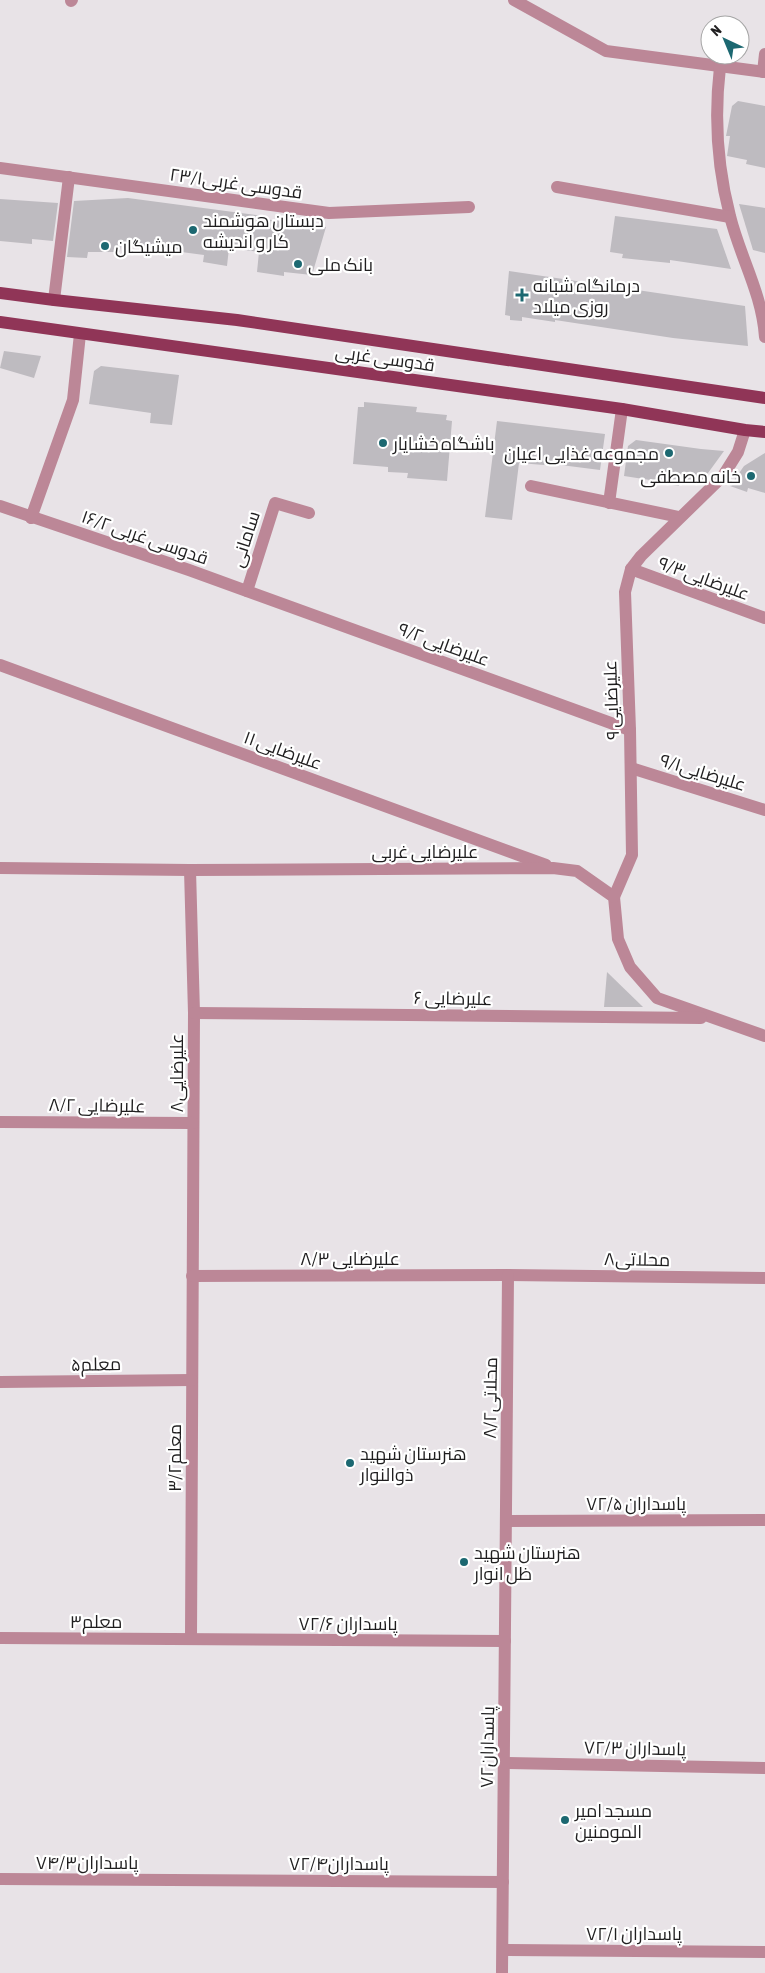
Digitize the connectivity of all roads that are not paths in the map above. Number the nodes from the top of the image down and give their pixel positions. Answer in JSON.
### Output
{"nodes":[{"id":1,"x":514,"y":0,"type":"edge"},
{"id":2,"x":765,"y":54,"type":"edge"},
{"id":3,"x":720,"y":67,"type":"junction"},
{"id":4,"x":764,"y":72,"type":"edge"},
{"id":5,"x":0,"y":168,"type":"edge"},
{"id":6,"x":69,"y":177,"type":"junction"},
{"id":7,"x":556,"y":187,"type":"dead end"},
{"id":8,"x":469,"y":207,"type":"dead end"},
{"id":9,"x":730,"y":216,"type":"junction"},
{"id":10,"x":0,"y":293,"type":"edge"},
{"id":11,"x":761,"y":296,"type":"edge"},
{"id":12,"x":54,"y":300,"type":"junction"},
{"id":13,"x":0,"y":322,"type":"edge"},
{"id":14,"x":80,"y":334,"type":"junction"},
{"id":15,"x":765,"y":337,"type":"edge"},
{"id":16,"x":765,"y":398,"type":"edge"},
{"id":17,"x":622,"y":409,"type":"junction"},
{"id":18,"x":745,"y":430,"type":"junction"},
{"id":19,"x":765,"y":432,"type":"edge"},
{"id":20,"x":531,"y":486,"type":"dead end"},
{"id":21,"x":609,"y":503,"type":"junction"},
{"id":22,"x":0,"y":506,"type":"edge"},
{"id":23,"x":309,"y":513,"type":"dead end"},
{"id":24,"x":679,"y":517,"type":"junction"},
{"id":25,"x":31,"y":518,"type":"junction"},
{"id":26,"x":631,"y":569,"type":"junction"},
{"id":27,"x":247,"y":591,"type":"junction"},
{"id":28,"x":765,"y":618,"type":"edge"},
{"id":29,"x":0,"y":665,"type":"edge"},
{"id":30,"x":630,"y":730,"type":"junction"},
{"id":31,"x":631,"y":768,"type":"junction"},
{"id":32,"x":765,"y":810,"type":"edge"},
{"id":33,"x":0,"y":868,"type":"edge"},
{"id":34,"x":553,"y":868,"type":"junction"},
{"id":35,"x":190,"y":870,"type":"junction"},
{"id":36,"x":614,"y":897,"type":"junction"},
{"id":37,"x":194,"y":1013,"type":"junction"},
{"id":38,"x":711,"y":1018,"type":"junction"},
{"id":39,"x":765,"y":1036,"type":"edge"},
{"id":40,"x":0,"y":1122,"type":"edge"},
{"id":41,"x":193,"y":1123,"type":"junction"},
{"id":42,"x":508,"y":1275,"type":"junction"},
{"id":43,"x":192,"y":1276,"type":"junction"},
{"id":44,"x":765,"y":1278,"type":"edge"},
{"id":45,"x":192,"y":1380,"type":"junction"},
{"id":46,"x":0,"y":1382,"type":"edge"},
{"id":47,"x":765,"y":1520,"type":"edge"},
{"id":48,"x":506,"y":1521,"type":"junction"},
{"id":49,"x":0,"y":1638,"type":"edge"},
{"id":50,"x":191,"y":1639,"type":"junction"},
{"id":51,"x":505,"y":1641,"type":"junction"},
{"id":52,"x":504,"y":1763,"type":"junction"},
{"id":53,"x":765,"y":1768,"type":"edge"},
{"id":54,"x":0,"y":1879,"type":"edge"},
{"id":55,"x":174,"y":1880,"type":"joint"},
{"id":56,"x":503,"y":1882,"type":"junction"},
{"id":57,"x":503,"y":1950,"type":"junction"},
{"id":58,"x":765,"y":1952,"type":"edge"},
{"id":59,"x":502,"y":1973,"type":"edge"}],
"edges":[{"from":1,"to":3,"type":"street"},
{"from":2,"to":4,"type":"street"},
{"from":3,"to":4,"type":"street"},
{"from":3,"to":9,"type":"street"},
{"from":5,"to":6,"type":"street","name":"قدوسی غربی۲۳/۱"},
{"from":6,"to":8,"type":"street","name":"قدوسی غربی۲۳/۱"},
{"from":6,"to":12,"type":"street"},
{"from":7,"to":9,"type":"street"},
{"from":9,"to":11,"type":"street"},
{"from":10,"to":12,"type":"main road","name":"قدوسی غربی"},
{"from":11,"to":15,"type":"street"},
{"from":12,"to":16,"type":"main road","name":"قدوسی غربی"},
{"from":13,"to":14,"type":"main road","name":"قدوسی غربی"},
{"from":14,"to":17,"type":"main road","name":"قدوسی غربی"},
{"from":14,"to":25,"type":"street"},
{"from":17,"to":18,"type":"main road","name":"قدوسی غربی"},
{"from":17,"to":21,"type":"street"},
{"from":18,"to":19,"type":"main road","name":"قدوسی غربی"},
{"from":18,"to":24,"type":"street","name":"۹ علیرضایی"},
{"from":20,"to":21,"type":"street"},
{"from":21,"to":24,"type":"street"},
{"from":22,"to":25,"type":"street","name":"۱۶/۲ قدوسی غربی"},
{"from":23,"to":27,"type":"street","name":"سامانی"},
{"from":24,"to":26,"type":"street","name":"۹ علیرضایی"},
{"from":25,"to":27,"type":"street","name":"۱۶/۲ قدوسی غربی"},
{"from":26,"to":28,"type":"street","name":"علیرضایی۹/۳"},
{"from":26,"to":30,"type":"street","name":"۹ علیرضایی"},
{"from":27,"to":30,"type":"street","name":"۹/۲ علیرضایی"},
{"from":29,"to":34,"type":"street","name":"۱۱ علیرضایی"},
{"from":30,"to":31,"type":"street","name":"۹ علیرضایی"},
{"from":31,"to":32,"type":"street","name":"علیرضایی۹/۱"},
{"from":31,"to":36,"type":"street","name":"۹ علیرضایی"},
{"from":33,"to":35,"type":"street","name":"علیرضایی غربی"},
{"from":34,"to":35,"type":"street","name":"علیرضایی غربی"},
{"from":34,"to":36,"type":"street","name":"علیرضایی غربی"},
{"from":35,"to":37,"type":"street","name":"علیرضایی۸"},
{"from":36,"to":38,"type":"street"},
{"from":37,"to":38,"type":"street","name":"۶ علیرضایی"},
{"from":37,"to":41,"type":"street","name":"علیرضایی۸"},
{"from":38,"to":39,"type":"street"},
{"from":40,"to":41,"type":"street","name":"علیرضایی ۸/۲"},
{"from":41,"to":43,"type":"street","name":"علیرضایی۸"},
{"from":42,"to":43,"type":"street","name":"۸/۳ علیرضایی"},
{"from":42,"to":44,"type":"street","name":"محلاتی۸"},
{"from":42,"to":48,"type":"street","name":"محلاتی۸/۲"},
{"from":43,"to":45,"type":"street","name":"معلم۳/۲"},
{"from":45,"to":46,"type":"street","name":"معلم۵"},
{"from":45,"to":50,"type":"street","name":"معلم۳/۲"},
{"from":47,"to":48,"type":"street","name":"۷۲/۵ پاسداران"},
{"from":48,"to":51,"type":"street","name":"پاسداران۷۲"},
{"from":49,"to":50,"type":"street","name":"معلم۳"},
{"from":50,"to":51,"type":"street","name":"۷۲/۶ پاسداران"},
{"from":51,"to":52,"type":"street","name":"پاسداران۷۲"},
{"from":52,"to":53,"type":"street","name":"۷۲/۳ پاسداران"},
{"from":52,"to":56,"type":"street","name":"پاسداران۷۲"},
{"from":54,"to":55,"type":"street","name":"پاسداران۷۴/۳"},
{"from":55,"to":56,"type":"street","name":"پاسداران۷۲/۴"},
{"from":56,"to":57,"type":"street","name":"پاسداران۷۲"},
{"from":57,"to":58,"type":"street","name":"۷۲/۱ پاسداران"},
{"from":57,"to":59,"type":"street","name":"پاسداران۷۲"}]}
